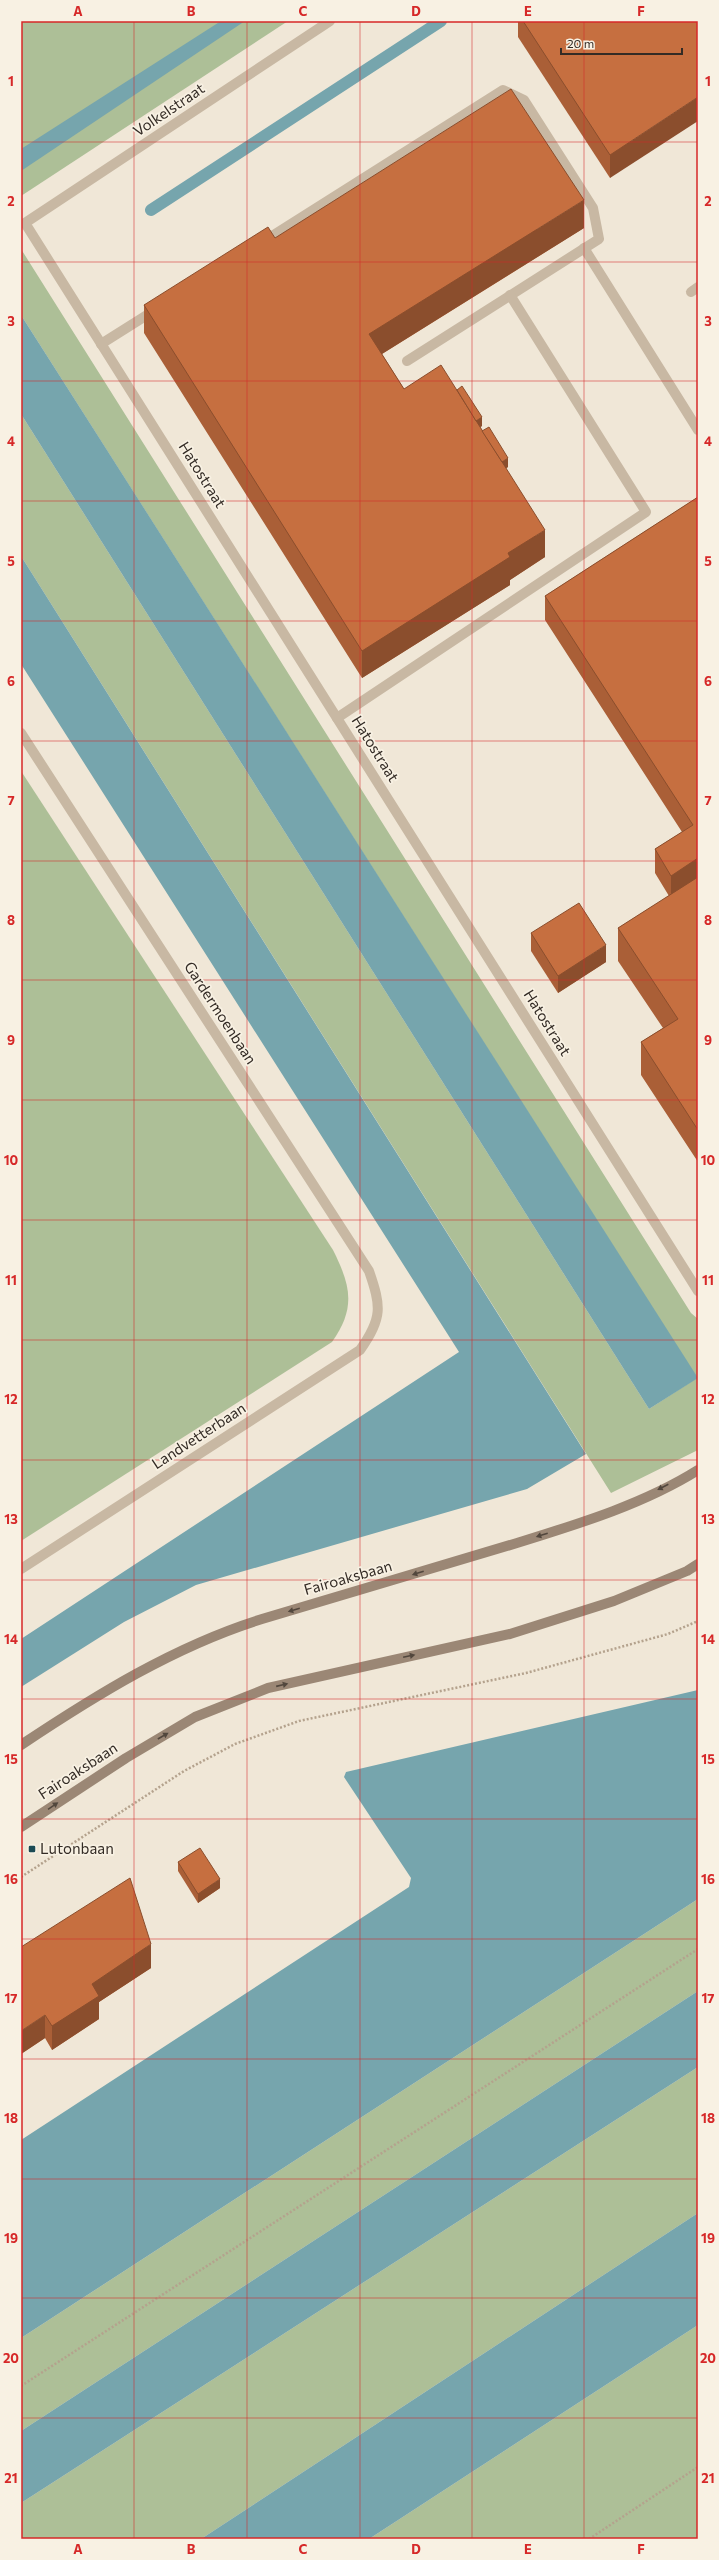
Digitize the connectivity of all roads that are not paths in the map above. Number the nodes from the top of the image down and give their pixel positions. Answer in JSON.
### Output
{"nodes":[{"id":1,"x":330,"y":21,"type":"edge"},
{"id":2,"x":25,"y":223,"type":"joint"},
{"id":3,"x":584,"y":248,"type":"junction"},
{"id":4,"x":248,"y":251,"type":"edge"},
{"id":5,"x":510,"y":295,"type":"junction"},
{"id":6,"x":162,"y":306,"type":"edge"},
{"id":7,"x":101,"y":344,"type":"junction"},
{"id":8,"x":407,"y":361,"type":"dead end"},
{"id":9,"x":698,"y":430,"type":"edge"},
{"id":10,"x":337,"y":718,"type":"junction"},
{"id":11,"x":21,"y":733,"type":"edge"},
{"id":12,"x":698,"y":1291,"type":"edge"},
{"id":13,"x":378,"y":1316,"type":"joint"},
{"id":14,"x":698,"y":1470,"type":"edge"},
{"id":15,"x":698,"y":1564,"type":"edge"},
{"id":16,"x":21,"y":1569,"type":"edge"},
{"id":17,"x":21,"y":1745,"type":"edge"},
{"id":18,"x":21,"y":1827,"type":"edge"}],
"edges":[{"from":1,"to":2,"type":"street","name":"Volkelstraat"},
{"from":2,"to":7,"type":"street","name":"Hatostraat"},
{"from":3,"to":4,"type":"street"},
{"from":3,"to":5,"type":"street"},
{"from":3,"to":9,"type":"street"},
{"from":5,"to":8,"type":"street"},
{"from":5,"to":10,"type":"street"},
{"from":6,"to":7,"type":"street"},
{"from":7,"to":10,"type":"street","name":"Hatostraat"},
{"from":10,"to":12,"type":"street","name":"Hatostraat"},
{"from":11,"to":13,"type":"street","name":"Gardermoenbaan"},
{"from":13,"to":16,"type":"street","name":"Landvetterbaan"},
{"from":14,"to":17,"type":"main road","name":"Fairoaksbaan","one_way":true},
{"from":18,"to":15,"type":"main road","name":"Fairoaksbaan","one_way":true}]}
